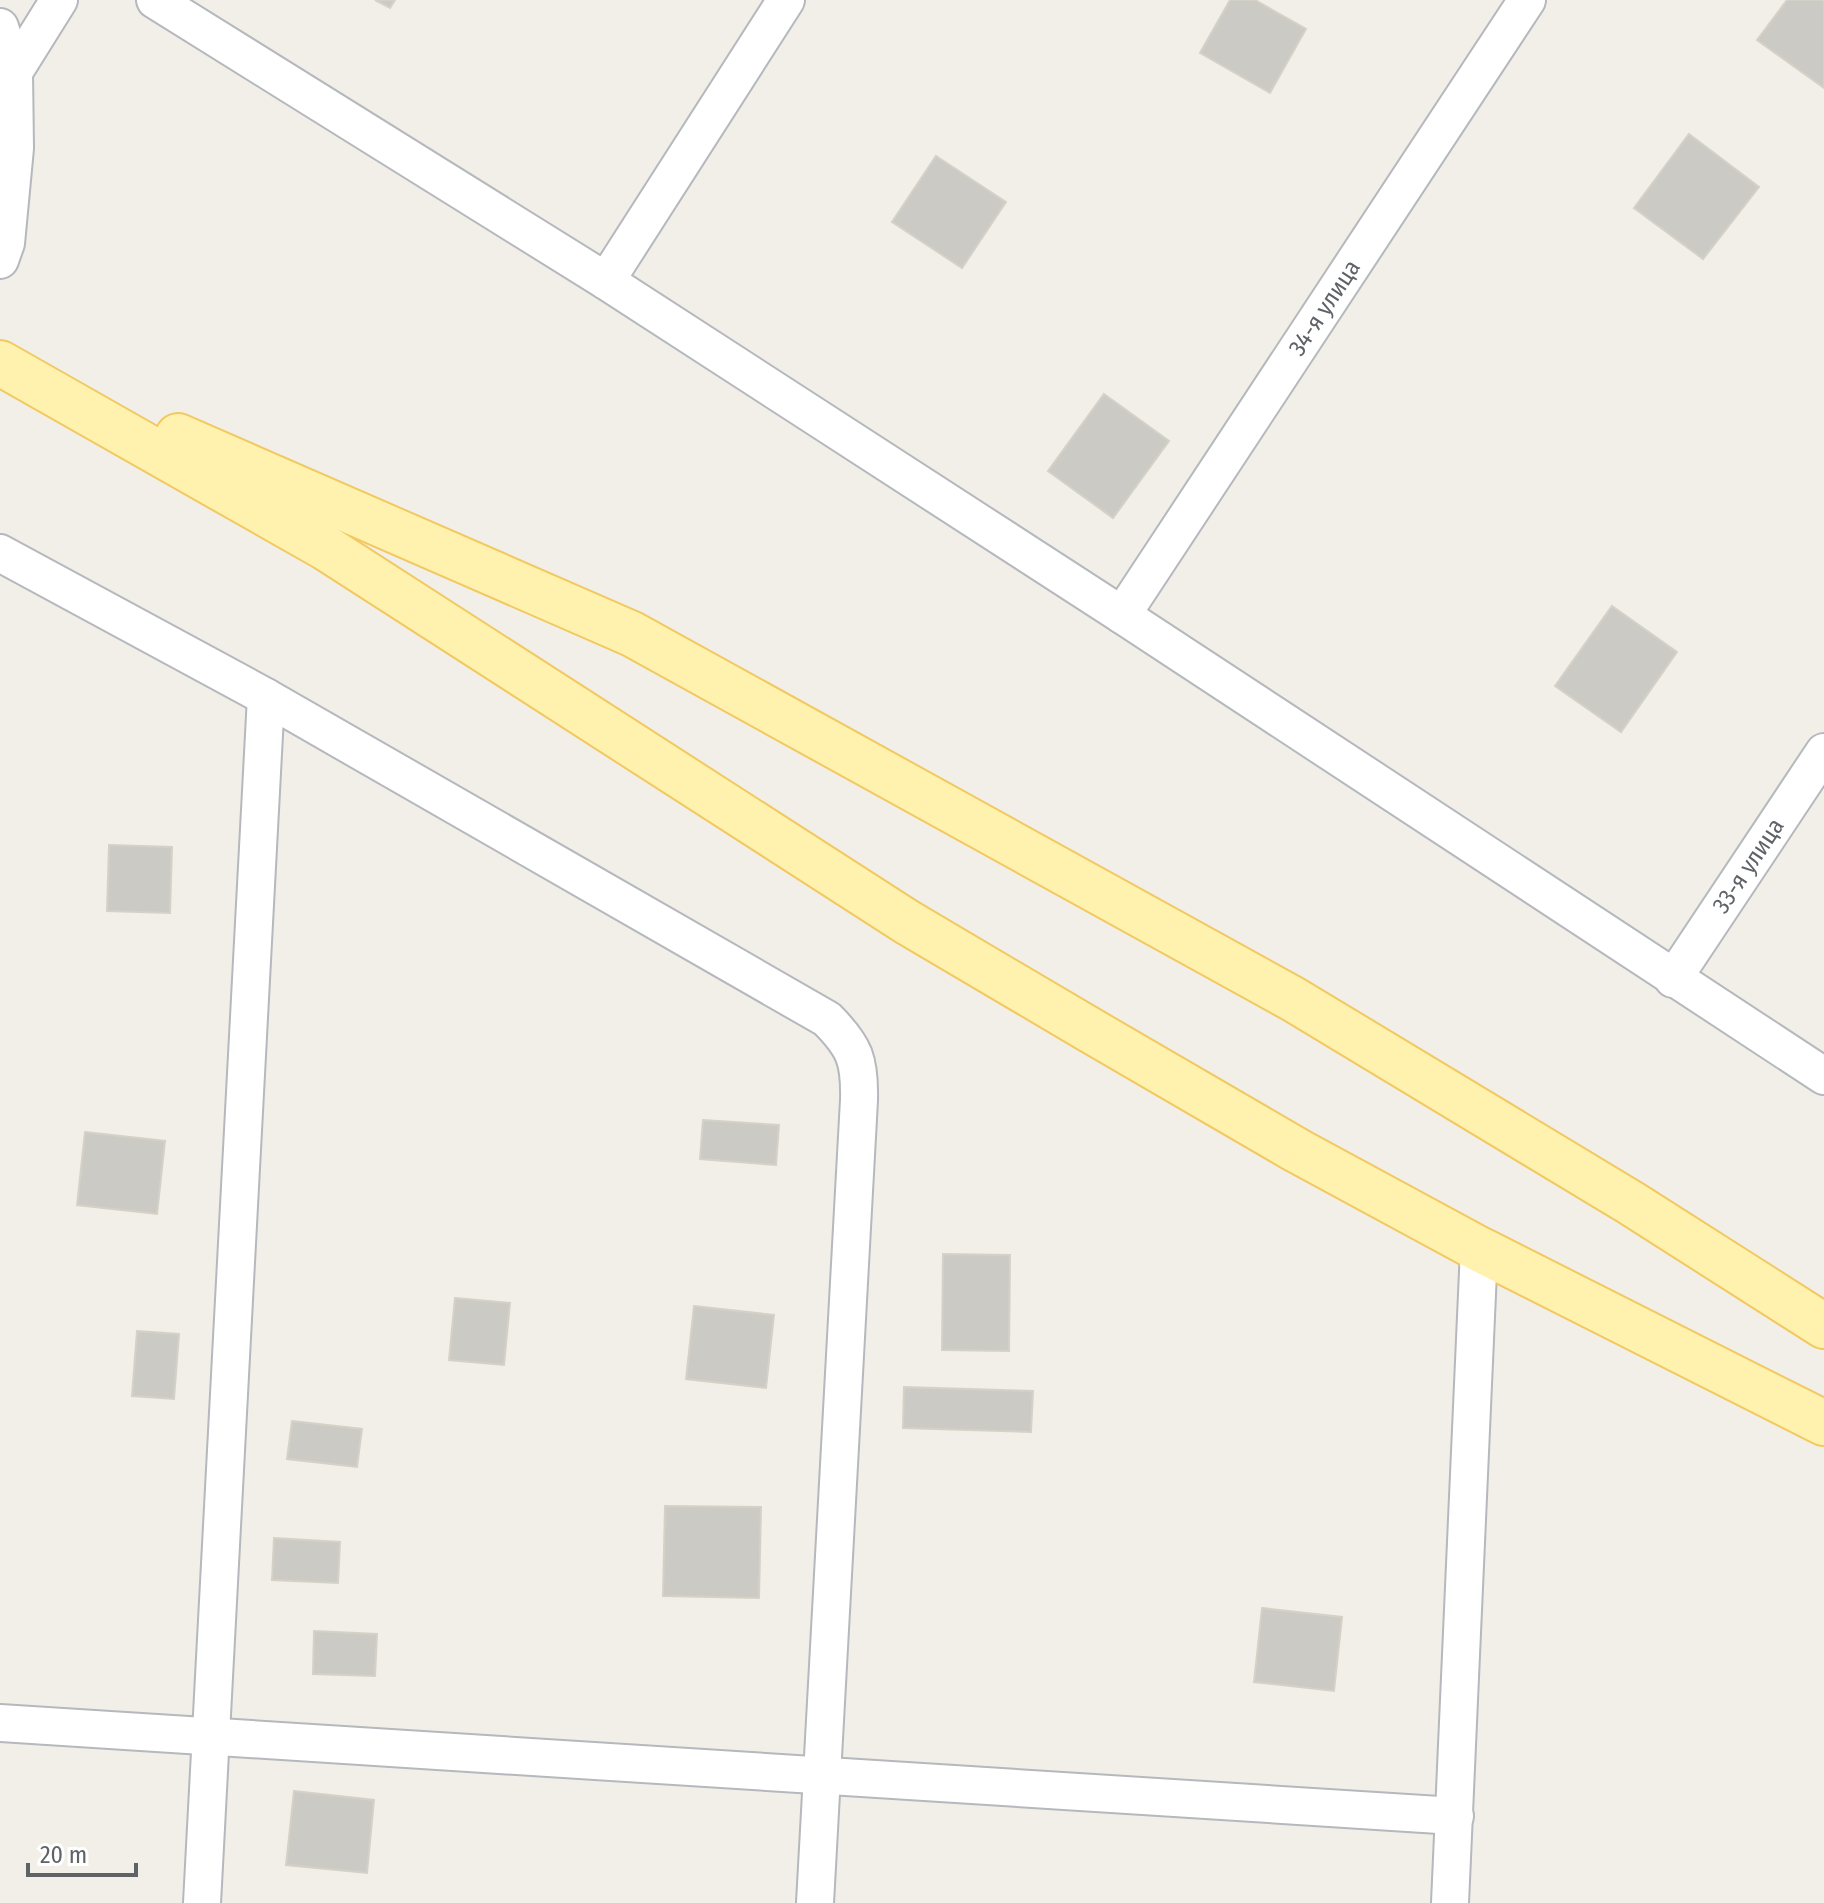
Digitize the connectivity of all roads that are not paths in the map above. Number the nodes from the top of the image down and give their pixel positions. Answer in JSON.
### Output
{"nodes":[{"id":1,"x":59,"y":0,"type":"edge"},
{"id":2,"x":155,"y":0,"type":"edge"},
{"id":3,"x":786,"y":0,"type":"edge"},
{"id":4,"x":1527,"y":0,"type":"edge"},
{"id":5,"x":0,"y":27,"type":"edge"},
{"id":6,"x":14,"y":72,"type":"junction"},
{"id":7,"x":0,"y":260,"type":"edge"},
{"id":8,"x":606,"y":281,"type":"junction"},
{"id":9,"x":0,"y":360,"type":"edge"},
{"id":10,"x":0,"y":553,"type":"edge"},
{"id":11,"x":1122,"y":615,"type":"junction"},
{"id":12,"x":266,"y":697,"type":"junction"},
{"id":13,"x":1824,"y":752,"type":"edge"},
{"id":14,"x":1673,"y":979,"type":"junction"},
{"id":15,"x":1824,"y":1076,"type":"edge"},
{"id":16,"x":1479,"y":1249,"type":"junction"},
{"id":17,"x":1824,"y":1326,"type":"edge"},
{"id":18,"x":1824,"y":1423,"type":"edge"},
{"id":19,"x":0,"y":1723,"type":"edge"},
{"id":20,"x":212,"y":1738,"type":"junction"},
{"id":21,"x":822,"y":1773,"type":"junction"},
{"id":22,"x":1455,"y":1816,"type":"junction"},
{"id":23,"x":202,"y":1903,"type":"edge"},
{"id":24,"x":815,"y":1903,"type":"edge"},
{"id":25,"x":1450,"y":1903,"type":"edge"}],
"edges":[{"from":1,"to":6,"type":"street"},
{"from":2,"to":8,"type":"street"},
{"from":3,"to":8,"type":"street"},
{"from":4,"to":11,"type":"street","name":"34-я улица"},
{"from":5,"to":6,"type":"street"},
{"from":6,"to":7,"type":"street"},
{"from":8,"to":11,"type":"street"},
{"from":9,"to":16,"type":"main road"},
{"from":9,"to":17,"type":"main road"},
{"from":10,"to":12,"type":"street"},
{"from":11,"to":14,"type":"street"},
{"from":12,"to":20,"type":"street"},
{"from":12,"to":21,"type":"street"},
{"from":13,"to":14,"type":"street","name":"33-я улица"},
{"from":14,"to":15,"type":"street"},
{"from":16,"to":18,"type":"main road"},
{"from":16,"to":22,"type":"street"},
{"from":19,"to":20,"type":"street"},
{"from":20,"to":21,"type":"street"},
{"from":20,"to":23,"type":"street"},
{"from":21,"to":22,"type":"street"},
{"from":21,"to":24,"type":"street"},
{"from":22,"to":25,"type":"street"}]}
